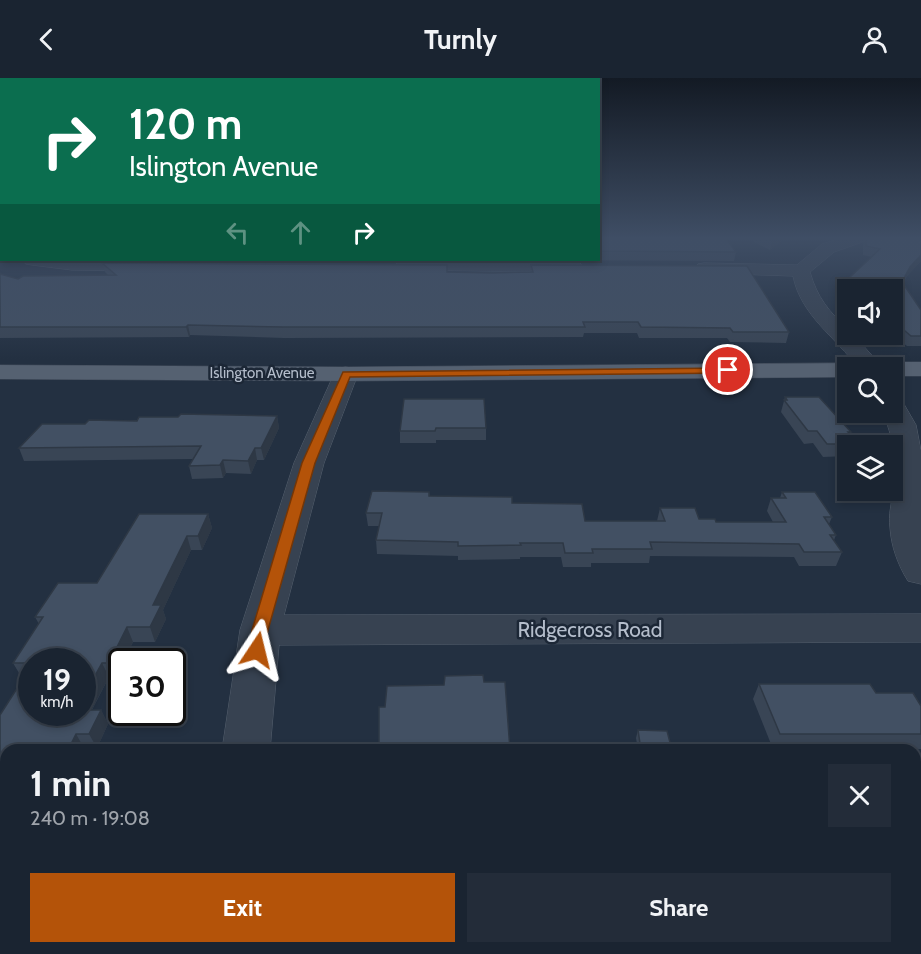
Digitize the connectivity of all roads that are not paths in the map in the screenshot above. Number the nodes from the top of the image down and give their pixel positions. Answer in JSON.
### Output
{"nodes":[{"id":1,"x":801,"y":278,"type":"edge"},
{"id":2,"x":864,"y":357,"type":"edge"},
{"id":3,"x":903,"y":369,"type":"edge"},
{"id":4,"x":921,"y":369,"type":"edge"},
{"id":5,"x":837,"y":370,"type":"edge"},
{"id":6,"x":0,"y":372,"type":"edge"},
{"id":7,"x":346,"y":374,"type":"junction"},
{"id":8,"x":901,"y":423,"type":"edge"},
{"id":9,"x":921,"y":572,"type":"edge"},
{"id":10,"x":921,"y":628,"type":"edge"},
{"id":11,"x":260,"y":630,"type":"junction"},
{"id":12,"x":247,"y":744,"type":"edge"}],
"edges":[{"from":1,"to":2,"type":"street"},
{"from":3,"to":4,"type":"main road"},
{"from":5,"to":7,"type":"main road","name":"Islington Avenue"},
{"from":6,"to":7,"type":"main road","name":"Islington Avenue"},
{"from":7,"to":11,"type":"street"},
{"from":8,"to":9,"type":"street"},
{"from":10,"to":11,"type":"street","name":"Ridgecross Road"},
{"from":11,"to":12,"type":"street"}]}
